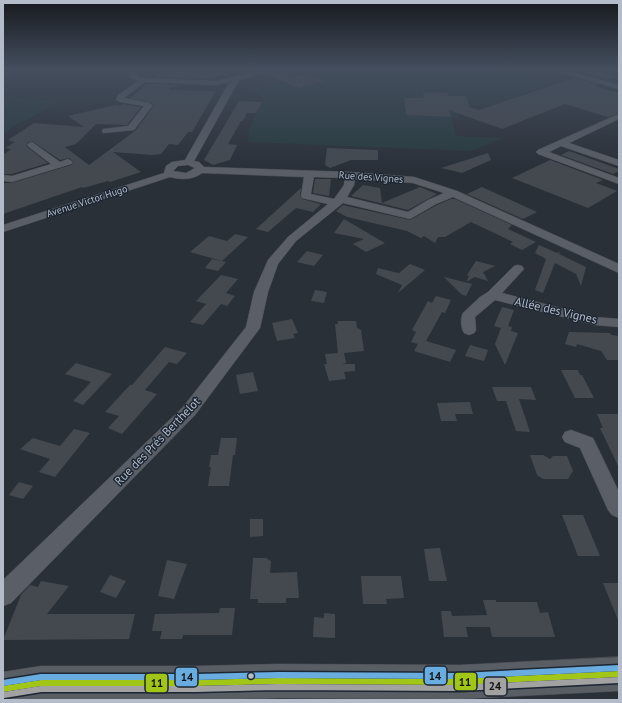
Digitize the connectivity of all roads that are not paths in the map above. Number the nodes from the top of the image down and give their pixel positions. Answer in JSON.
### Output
{"nodes":[{"id":1,"x":137,"y":103,"type":"edge"},
{"id":2,"x":221,"y":103,"type":"edge"},
{"id":3,"x":619,"y":116,"type":"edge"},
{"id":4,"x":106,"y":131,"type":"dead end"},
{"id":5,"x":561,"y":143,"type":"junction"},
{"id":6,"x":32,"y":146,"type":"dead end"},
{"id":7,"x":68,"y":162,"type":"dead end"},
{"id":8,"x":188,"y":162,"type":"junction"},
{"id":9,"x":619,"y":163,"type":"edge"},
{"id":10,"x":58,"y":165,"type":"junction"},
{"id":11,"x":199,"y":170,"type":"junction"},
{"id":12,"x":170,"y":174,"type":"junction"},
{"id":13,"x":309,"y":174,"type":"junction"},
{"id":14,"x":350,"y":175,"type":"junction"},
{"id":15,"x":3,"y":178,"type":"edge"},
{"id":16,"x":619,"y":181,"type":"edge"},
{"id":17,"x":453,"y":193,"type":"junction"},
{"id":18,"x":339,"y":201,"type":"junction"},
{"id":19,"x":3,"y":228,"type":"edge"},
{"id":20,"x":518,"y":269,"type":"dead end"},
{"id":21,"x":619,"y":269,"type":"edge"},
{"id":22,"x":493,"y":295,"type":"junction"},
{"id":23,"x":619,"y":323,"type":"edge"},
{"id":24,"x":469,"y":330,"type":"dead end"},
{"id":25,"x":571,"y":437,"type":"dead end"},
{"id":26,"x":619,"y":509,"type":"edge"},
{"id":27,"x":3,"y":596,"type":"edge"},
{"id":28,"x":619,"y":674,"type":"edge"},
{"id":29,"x":3,"y":689,"type":"edge"},
{"id":30,"x":401,"y":691,"type":"edge"},
{"id":31,"x":462,"y":691,"type":"edge"}],
"edges":[{"from":1,"to":4,"type":"street"},
{"from":2,"to":8,"type":"street"},
{"from":3,"to":5,"type":"street"},
{"from":5,"to":9,"type":"street"},
{"from":5,"to":16,"type":"street"},
{"from":6,"to":10,"type":"street"},
{"from":7,"to":10,"type":"street"},
{"from":8,"to":11,"type":"street"},
{"from":8,"to":12,"type":"street","name":"Avenue Victor Hugo"},
{"from":10,"to":15,"type":"street"},
{"from":11,"to":12,"type":"street","name":"Avenue Victor Hugo"},
{"from":11,"to":13,"type":"street","name":"Rue des Vignes"},
{"from":12,"to":19,"type":"street","name":"Avenue Victor Hugo"},
{"from":13,"to":14,"type":"street","name":"Rue des Vignes"},
{"from":13,"to":18,"type":"street"},
{"from":14,"to":17,"type":"street","name":"Rue des Vignes"},
{"from":14,"to":18,"type":"street","name":"Rue des Prés Berthelot"},
{"from":17,"to":18,"type":"street"},
{"from":17,"to":21,"type":"street","name":"Rue des Vignes"},
{"from":18,"to":27,"type":"street","name":"Rue des Prés Berthelot"},
{"from":20,"to":22,"type":"street","name":"Allée des Vignes"},
{"from":22,"to":23,"type":"street","name":"Allée des Vignes"},
{"from":22,"to":24,"type":"street","name":"Allée des Vignes"},
{"from":25,"to":26,"type":"street"},
{"from":28,"to":31,"type":"street"},
{"from":29,"to":30,"type":"street"},
{"from":30,"to":31,"type":"street"}]}
